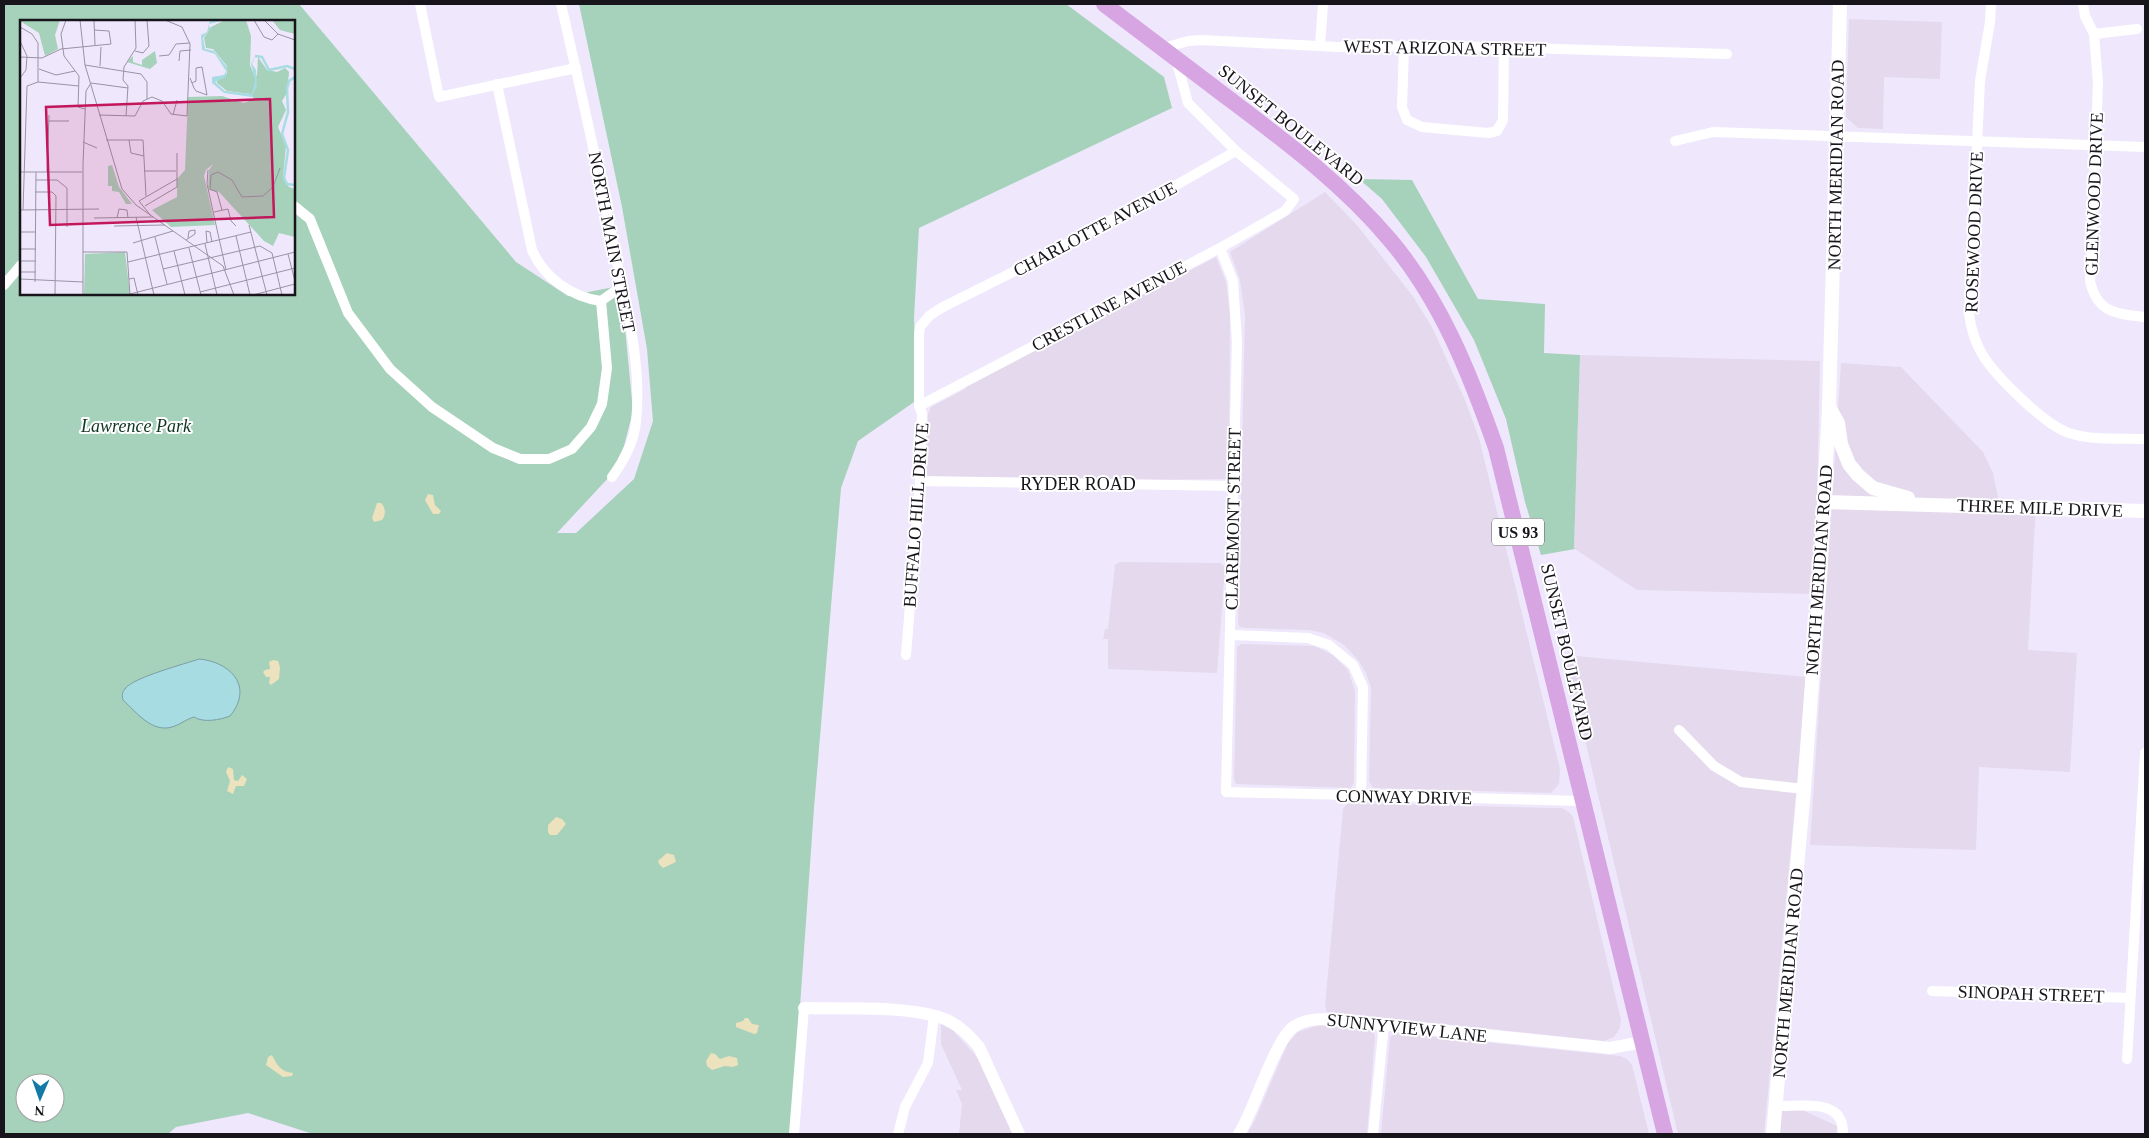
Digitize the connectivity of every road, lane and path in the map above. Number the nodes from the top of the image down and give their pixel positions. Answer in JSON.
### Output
{"nodes":[{"id":1,"x":420,"y":4,"type":"edge"},
{"id":2,"x":561,"y":4,"type":"edge"},
{"id":3,"x":1104,"y":4,"type":"edge"},
{"id":4,"x":1323,"y":4,"type":"edge"},
{"id":5,"x":1840,"y":4,"type":"edge"},
{"id":6,"x":1991,"y":4,"type":"edge"},
{"id":7,"x":2083,"y":4,"type":"edge"},
{"id":8,"x":2137,"y":29,"type":"dead end"},
{"id":9,"x":2094,"y":34,"type":"junction"},
{"id":10,"x":1320,"y":46,"type":"junction"},
{"id":11,"x":1404,"y":46,"type":"junction"},
{"id":12,"x":1504,"y":48,"type":"junction"},
{"id":13,"x":1169,"y":52,"type":"junction"},
{"id":14,"x":1726,"y":54,"type":"dead end"},
{"id":15,"x":576,"y":68,"type":"junction"},
{"id":16,"x":497,"y":84,"type":"junction"},
{"id":17,"x":1837,"y":136,"type":"junction"},
{"id":18,"x":1675,"y":141,"type":"dead end"},
{"id":19,"x":1977,"y":141,"type":"junction"},
{"id":20,"x":2095,"y":146,"type":"junction"},
{"id":21,"x":2145,"y":146,"type":"edge"},
{"id":22,"x":1236,"y":151,"type":"junction"},
{"id":23,"x":295,"y":207,"type":"edge"},
{"id":24,"x":1220,"y":248,"type":"junction"},
{"id":25,"x":20,"y":266,"type":"edge"},
{"id":26,"x":4,"y":284,"type":"edge"},
{"id":27,"x":622,"y":286,"type":"junction"},
{"id":28,"x":602,"y":301,"type":"junction"},
{"id":29,"x":952,"y":303,"type":"joint"},
{"id":30,"x":2145,"y":317,"type":"edge"},
{"id":31,"x":919,"y":406,"type":"junction"},
{"id":32,"x":1829,"y":406,"type":"junction"},
{"id":33,"x":2145,"y":439,"type":"edge"},
{"id":34,"x":612,"y":478,"type":"dead end"},
{"id":35,"x":920,"y":482,"type":"junction"},
{"id":36,"x":1235,"y":486,"type":"junction"},
{"id":37,"x":1824,"y":502,"type":"junction"},
{"id":38,"x":1934,"y":505,"type":"junction"},
{"id":39,"x":2145,"y":511,"type":"edge"},
{"id":40,"x":1231,"y":635,"type":"junction"},
{"id":41,"x":906,"y":655,"type":"dead end"},
{"id":42,"x":1679,"y":730,"type":"dead end"},
{"id":43,"x":2145,"y":753,"type":"edge"},
{"id":44,"x":1804,"y":789,"type":"junction"},
{"id":45,"x":1226,"y":792,"type":"joint"},
{"id":46,"x":1361,"y":797,"type":"junction"},
{"id":47,"x":1582,"y":801,"type":"junction"},
{"id":48,"x":1932,"y":991,"type":"dead end"},
{"id":49,"x":2130,"y":998,"type":"junction"},
{"id":50,"x":804,"y":1008,"type":"joint"},
{"id":51,"x":934,"y":1016,"type":"junction"},
{"id":52,"x":1384,"y":1024,"type":"junction"},
{"id":53,"x":1643,"y":1042,"type":"junction"},
{"id":54,"x":2127,"y":1059,"type":"dead end"},
{"id":55,"x":1776,"y":1106,"type":"junction"},
{"id":56,"x":794,"y":1134,"type":"edge"},
{"id":57,"x":898,"y":1134,"type":"edge"},
{"id":58,"x":1019,"y":1134,"type":"edge"},
{"id":59,"x":1239,"y":1134,"type":"edge"},
{"id":60,"x":1373,"y":1134,"type":"edge"},
{"id":61,"x":1665,"y":1134,"type":"edge"},
{"id":62,"x":1774,"y":1134,"type":"edge"},
{"id":63,"x":1843,"y":1134,"type":"edge"}],
"edges":[{"from":1,"to":16,"type":"street"},
{"from":2,"to":15,"type":"street","name":"NORTH MAIN STREET"},
{"from":3,"to":13,"type":"main road","name":"SUNSET BOULEVARD","number":"US 93"},
{"from":4,"to":10,"type":"street"},
{"from":5,"to":17,"type":"main road","name":"NORTH MERIDIAN ROAD"},
{"from":6,"to":19,"type":"street","name":"ROSEWOOD DRIVE"},
{"from":7,"to":9,"type":"street","name":"GLENWOOD DRIVE"},
{"from":8,"to":9,"type":"street"},
{"from":9,"to":20,"type":"street","name":"GLENWOOD DRIVE"},
{"from":10,"to":11,"type":"street","name":"WEST ARIZONA STREET"},
{"from":10,"to":13,"type":"street","name":"WEST ARIZONA STREET"},
{"from":11,"to":12,"type":"street","name":"WEST ARIZONA STREET"},
{"from":11,"to":12,"type":"street"},
{"from":12,"to":14,"type":"street","name":"WEST ARIZONA STREET"},
{"from":13,"to":22,"type":"street"},
{"from":13,"to":47,"type":"main road","name":"SUNSET BOULEVARD","number":"US 93"},
{"from":15,"to":16,"type":"street"},
{"from":15,"to":27,"type":"street","name":"NORTH MAIN STREET"},
{"from":16,"to":28,"type":"street"},
{"from":17,"to":18,"type":"street"},
{"from":17,"to":19,"type":"street"},
{"from":17,"to":32,"type":"main road","name":"NORTH MERIDIAN ROAD"},
{"from":19,"to":20,"type":"street"},
{"from":19,"to":33,"type":"street","name":"ROSEWOOD DRIVE"},
{"from":20,"to":21,"type":"street"},
{"from":20,"to":30,"type":"street","name":"GLENWOOD DRIVE"},
{"from":22,"to":24,"type":"street","name":"CRESTLINE AVENUE"},
{"from":22,"to":29,"type":"street","name":"CHARLOTTE AVENUE"},
{"from":23,"to":28,"type":"street"},
{"from":24,"to":31,"type":"street","name":"CRESTLINE AVENUE"},
{"from":24,"to":36,"type":"street","name":"CLAREMONT STREET"},
{"from":25,"to":26,"type":"street"},
{"from":27,"to":28,"type":"street"},
{"from":27,"to":34,"type":"street","name":"NORTH MAIN STREET"},
{"from":29,"to":31,"type":"street","name":"BUFFALO HILL DRIVE"},
{"from":31,"to":35,"type":"street","name":"BUFFALO HILL DRIVE"},
{"from":32,"to":37,"type":"main road","name":"NORTH MERIDIAN ROAD"},
{"from":32,"to":38,"type":"main road","name":"THREE MILE DRIVE"},
{"from":35,"to":36,"type":"street","name":"RYDER ROAD"},
{"from":35,"to":41,"type":"street","name":"BUFFALO HILL DRIVE"},
{"from":36,"to":40,"type":"street","name":"CLAREMONT STREET"},
{"from":37,"to":38,"type":"main road","name":"THREE MILE DRIVE"},
{"from":37,"to":44,"type":"main road","name":"NORTH MERIDIAN ROAD"},
{"from":38,"to":39,"type":"main road","name":"THREE MILE DRIVE"},
{"from":40,"to":45,"type":"street","name":"CLAREMONT STREET"},
{"from":40,"to":46,"type":"street"},
{"from":42,"to":44,"type":"street"},
{"from":43,"to":49,"type":"street"},
{"from":44,"to":55,"type":"main road","name":"NORTH MERIDIAN ROAD"},
{"from":45,"to":46,"type":"street","name":"CONWAY DRIVE"},
{"from":46,"to":47,"type":"street","name":"CONWAY DRIVE"},
{"from":47,"to":53,"type":"main road","name":"SUNSET BOULEVARD","number":"US 93"},
{"from":48,"to":49,"type":"street","name":"SINOPAH STREET"},
{"from":49,"to":54,"type":"street"},
{"from":50,"to":51,"type":"street"},
{"from":50,"to":56,"type":"street"},
{"from":51,"to":57,"type":"street"},
{"from":51,"to":58,"type":"street"},
{"from":52,"to":53,"type":"street","name":"SUNNYVIEW LANE"},
{"from":52,"to":59,"type":"street","name":"SUNNYVIEW LANE"},
{"from":52,"to":60,"type":"street"},
{"from":53,"to":61,"type":"main road","name":"SUNSET BOULEVARD","number":"US 93"},
{"from":55,"to":62,"type":"main road","name":"NORTH MERIDIAN ROAD"},
{"from":55,"to":63,"type":"street"}]}
